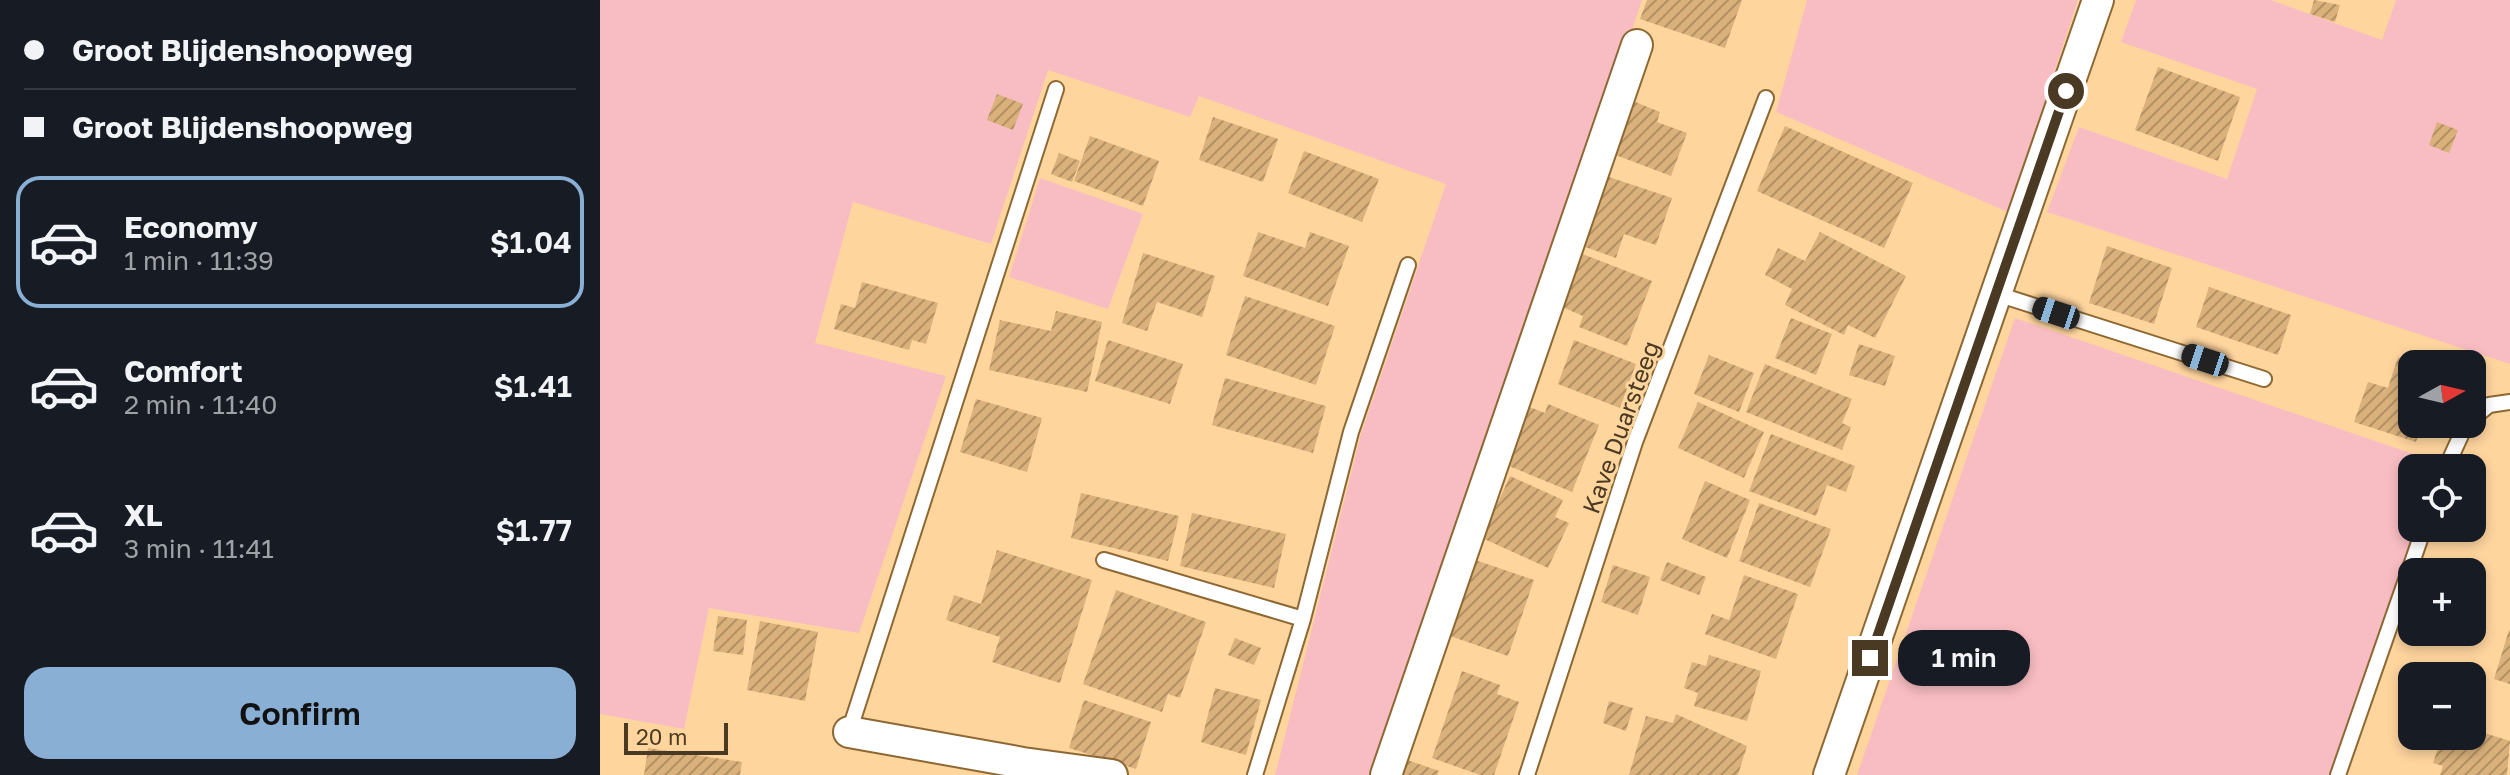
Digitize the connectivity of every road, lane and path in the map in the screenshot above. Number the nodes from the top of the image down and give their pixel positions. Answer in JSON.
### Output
{"nodes":[{"id":1,"x":2098,"y":0,"type":"edge"},
{"id":2,"x":1637,"y":45,"type":"dead end"},
{"id":3,"x":1056,"y":89,"type":"dead end"},
{"id":4,"x":1766,"y":98,"type":"dead end"},
{"id":5,"x":1408,"y":265,"type":"dead end"},
{"id":6,"x":1997,"y":294,"type":"junction"},
{"id":7,"x":2264,"y":379,"type":"dead end"},
{"id":8,"x":2510,"y":402,"type":"edge"},
{"id":9,"x":2486,"y":407,"type":"edge"},
{"id":10,"x":2419,"y":542,"type":"edge"},
{"id":11,"x":1104,"y":560,"type":"dead end"},
{"id":12,"x":1303,"y":619,"type":"junction"},
{"id":13,"x":849,"y":732,"type":"joint"},
{"id":14,"x":1112,"y":775,"type":"edge"},
{"id":15,"x":1255,"y":775,"type":"edge"},
{"id":16,"x":1386,"y":775,"type":"edge"},
{"id":17,"x":1527,"y":775,"type":"edge"},
{"id":18,"x":1829,"y":775,"type":"edge"},
{"id":19,"x":2338,"y":775,"type":"edge"}],
"edges":[{"from":1,"to":6,"type":"street"},
{"from":2,"to":16,"type":"street"},
{"from":3,"to":13,"type":"lane"},
{"from":4,"to":17,"type":"lane","name":"Kave Duarsteeg"},
{"from":5,"to":12,"type":"lane"},
{"from":6,"to":7,"type":"lane"},
{"from":6,"to":18,"type":"street"},
{"from":8,"to":9,"type":"lane"},
{"from":10,"to":19,"type":"lane"},
{"from":11,"to":12,"type":"lane"},
{"from":12,"to":15,"type":"lane"},
{"from":13,"to":14,"type":"street"}]}
